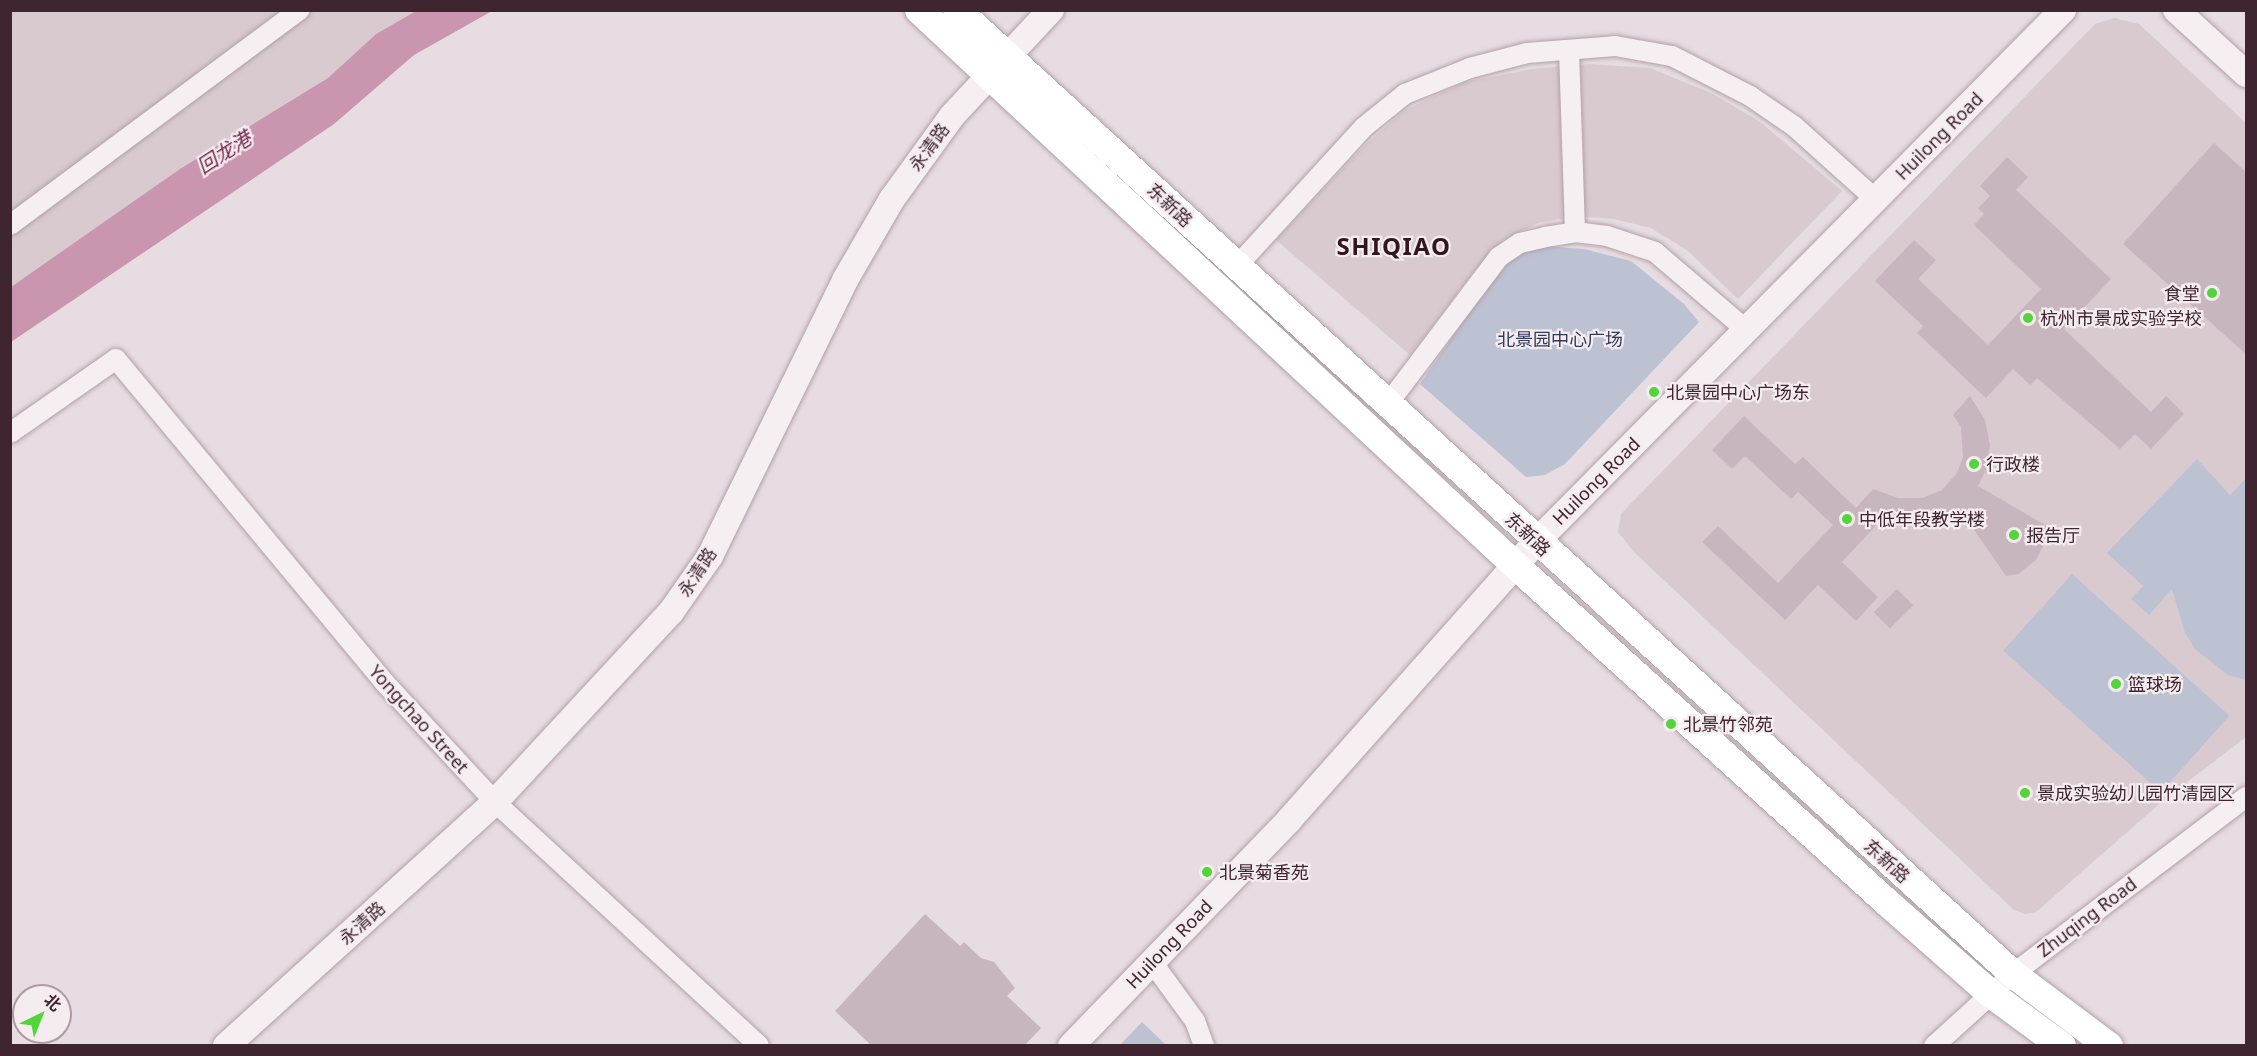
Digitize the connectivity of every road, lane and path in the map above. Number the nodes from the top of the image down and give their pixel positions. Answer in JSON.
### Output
{"nodes":[{"id":1,"x":300,"y":10,"type":"edge"},
{"id":2,"x":919,"y":10,"type":"edge"},
{"id":3,"x":957,"y":10,"type":"edge"},
{"id":4,"x":1051,"y":10,"type":"edge"},
{"id":5,"x":2063,"y":10,"type":"edge"},
{"id":6,"x":2176,"y":10,"type":"edge"},
{"id":7,"x":1569,"y":50,"type":"junction"},
{"id":8,"x":1000,"y":65,"type":"junction"},
{"id":9,"x":2247,"y":74,"type":"edge"},
{"id":10,"x":1875,"y":199,"type":"junction"},
{"id":11,"x":10,"y":225,"type":"edge"},
{"id":12,"x":1575,"y":232,"type":"junction"},
{"id":13,"x":1237,"y":266,"type":"junction"},
{"id":14,"x":1745,"y":329,"type":"junction"},
{"id":15,"x":1387,"y":405,"type":"junction"},
{"id":16,"x":10,"y":433,"type":"edge"},
{"id":17,"x":1536,"y":542,"type":"junction"},
{"id":18,"x":1515,"y":566,"type":"junction"},
{"id":19,"x":2247,"y":797,"type":"edge"},
{"id":20,"x":495,"y":802,"type":"junction"},
{"id":21,"x":1152,"y":962,"type":"junction"},
{"id":22,"x":2013,"y":974,"type":"junction"},
{"id":23,"x":1991,"y":994,"type":"junction"},
{"id":24,"x":226,"y":1046,"type":"edge"},
{"id":25,"x":759,"y":1046,"type":"edge"},
{"id":26,"x":1071,"y":1046,"type":"edge"},
{"id":27,"x":1204,"y":1046,"type":"edge"},
{"id":28,"x":1934,"y":1046,"type":"edge"},
{"id":29,"x":2062,"y":1046,"type":"edge"},
{"id":30,"x":2109,"y":1046,"type":"edge"}],
"edges":[{"from":1,"to":11,"type":"street"},
{"from":2,"to":8,"type":"main road","name":"东新路"},
{"from":3,"to":8,"type":"main road","name":"东新路"},
{"from":4,"to":8,"type":"street","name":"永清路"},
{"from":5,"to":10,"type":"street","name":"Huilong Road"},
{"from":6,"to":9,"type":"street"},
{"from":7,"to":10,"type":"street"},
{"from":7,"to":12,"type":"street"},
{"from":7,"to":13,"type":"street"},
{"from":8,"to":13,"type":"main road","name":"东新路"},
{"from":8,"to":18,"type":"main road","name":"东新路"},
{"from":8,"to":20,"type":"street","name":"永清路"},
{"from":10,"to":14,"type":"street","name":"Huilong Road"},
{"from":12,"to":14,"type":"street"},
{"from":12,"to":15,"type":"street"},
{"from":13,"to":15,"type":"main road","name":"东新路"},
{"from":14,"to":17,"type":"street","name":"Huilong Road"},
{"from":15,"to":17,"type":"main road","name":"东新路"},
{"from":16,"to":20,"type":"street","name":"Yongchao Street"},
{"from":17,"to":18,"type":"street","name":"Huilong Road"},
{"from":17,"to":22,"type":"main road","name":"东新路"},
{"from":18,"to":21,"type":"street","name":"Huilong Road"},
{"from":18,"to":23,"type":"main road","name":"东新路"},
{"from":19,"to":22,"type":"street","name":"Zhuqing Road"},
{"from":20,"to":24,"type":"street","name":"永清路"},
{"from":20,"to":25,"type":"street","name":"Yongchao Street"},
{"from":21,"to":26,"type":"street","name":"Huilong Road"},
{"from":21,"to":27,"type":"street"},
{"from":22,"to":23,"type":"street","name":"Zhuqing Road"},
{"from":22,"to":30,"type":"main road","name":"东新路"},
{"from":23,"to":28,"type":"street","name":"Zhuqing Road"},
{"from":23,"to":29,"type":"main road","name":"东新路"}]}
